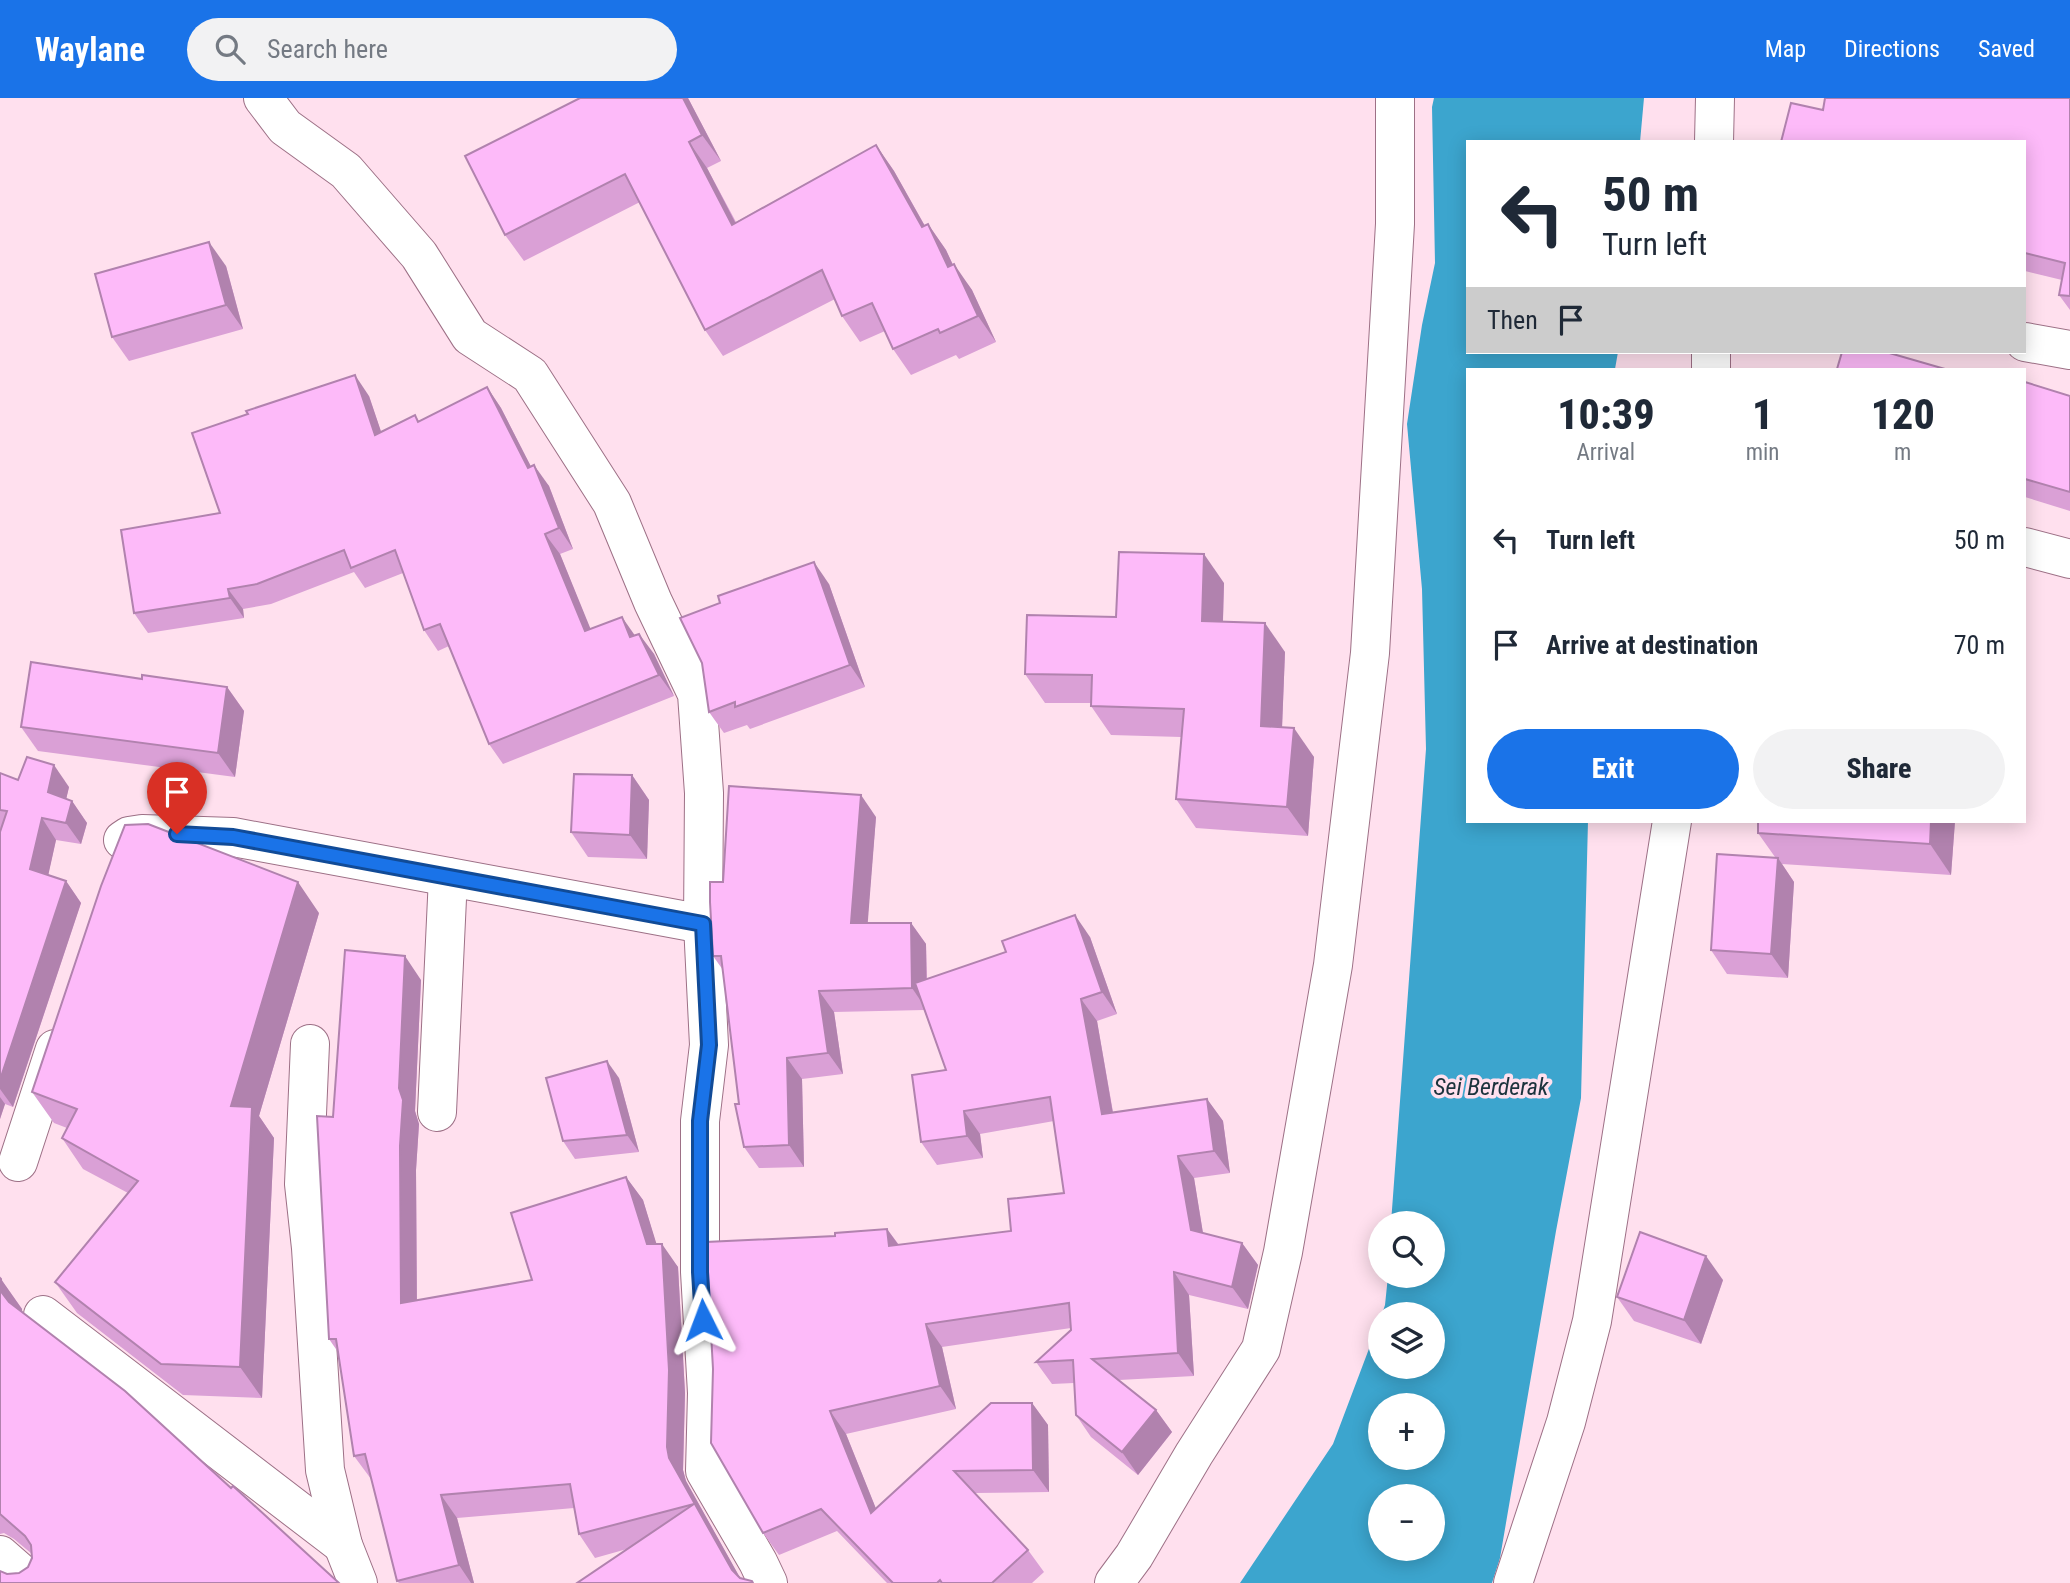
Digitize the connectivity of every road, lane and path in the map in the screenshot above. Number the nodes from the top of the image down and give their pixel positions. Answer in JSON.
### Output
{"nodes":[{"id":1,"x":262,"y":98,"type":"edge"},
{"id":2,"x":1395,"y":98,"type":"edge"},
{"id":3,"x":1715,"y":98,"type":"edge"},
{"id":4,"x":1714,"y":140,"type":"edge"},
{"id":5,"x":2026,"y":342,"type":"edge"},
{"id":6,"x":2070,"y":350,"type":"edge"},
{"id":7,"x":2026,"y":547,"type":"edge"},
{"id":8,"x":2070,"y":559,"type":"edge"},
{"id":9,"x":1672,"y":823,"type":"edge"},
{"id":10,"x":112,"y":869,"type":"edge"},
{"id":11,"x":448,"y":877,"type":"junction"},
{"id":12,"x":703,"y":924,"type":"junction"},
{"id":13,"x":65,"y":1021,"type":"edge"},
{"id":14,"x":310,"y":1044,"type":"dead end"},
{"id":15,"x":437,"y":1112,"type":"dead end"},
{"id":16,"x":18,"y":1162,"type":"dead end"},
{"id":17,"x":43,"y":1315,"type":"dead end"},
{"id":18,"x":343,"y":1545,"type":"junction"},
{"id":19,"x":0,"y":1555,"type":"edge"},
{"id":20,"x":32,"y":1583,"type":"edge"},
{"id":21,"x":358,"y":1583,"type":"edge"},
{"id":22,"x":768,"y":1583,"type":"edge"},
{"id":23,"x":1114,"y":1583,"type":"edge"},
{"id":24,"x":1513,"y":1583,"type":"edge"}],
"edges":[{"from":1,"to":12,"type":"street"},
{"from":2,"to":23,"type":"street"},
{"from":3,"to":4,"type":"street"},
{"from":5,"to":6,"type":"street"},
{"from":7,"to":8,"type":"street"},
{"from":9,"to":24,"type":"street"},
{"from":10,"to":11,"type":"street"},
{"from":11,"to":12,"type":"street"},
{"from":11,"to":15,"type":"street"},
{"from":12,"to":22,"type":"street"},
{"from":13,"to":16,"type":"street"},
{"from":14,"to":18,"type":"street"},
{"from":17,"to":18,"type":"street"},
{"from":18,"to":21,"type":"street"},
{"from":19,"to":20,"type":"street"}]}
